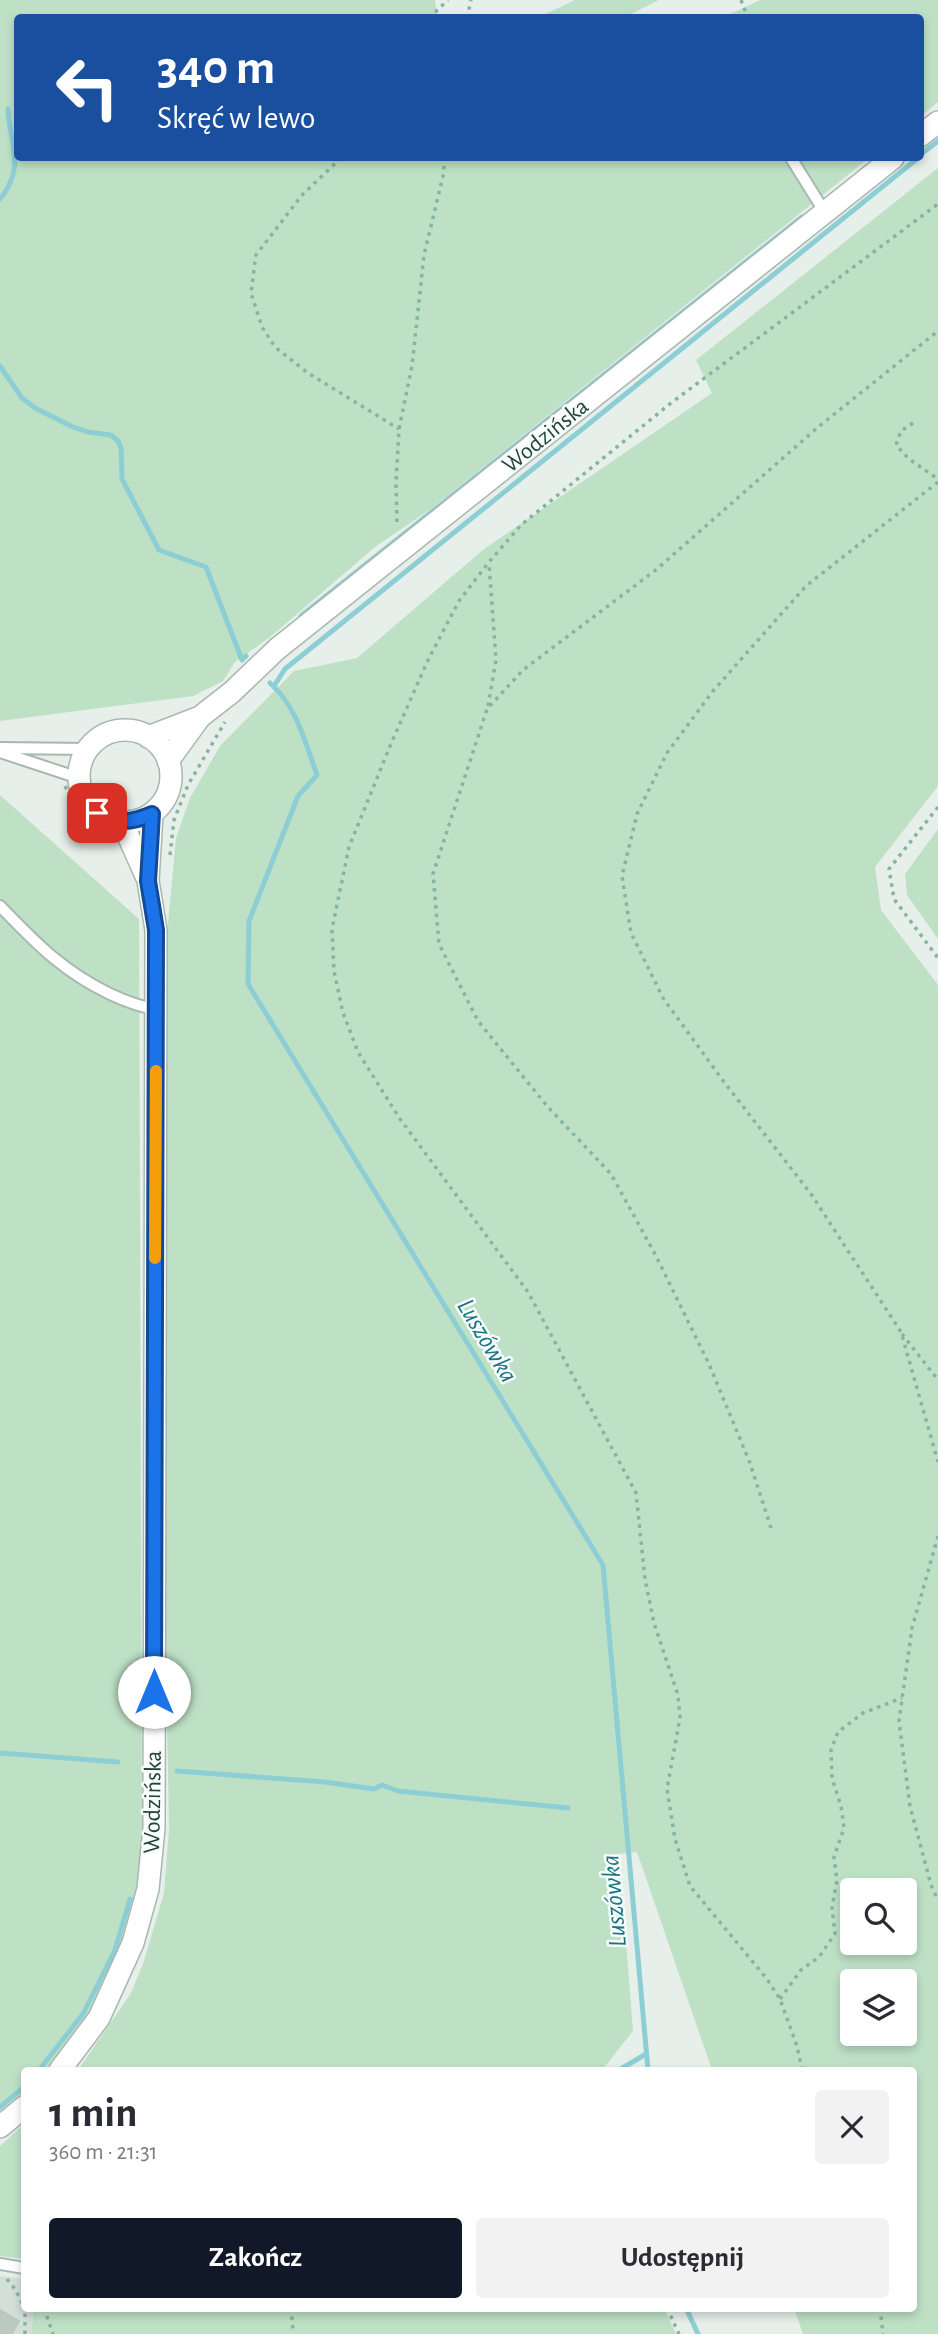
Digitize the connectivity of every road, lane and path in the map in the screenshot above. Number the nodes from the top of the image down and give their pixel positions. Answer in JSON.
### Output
{"nodes":[{"id":1,"x":448,"y":0,"type":"edge"},
{"id":2,"x":433,"y":14,"type":"edge"},
{"id":3,"x":938,"y":122,"type":"edge"},
{"id":4,"x":924,"y":133,"type":"edge"},
{"id":5,"x":338,"y":161,"type":"edge"},
{"id":6,"x":445,"y":161,"type":"edge"},
{"id":7,"x":793,"y":161,"type":"edge"},
{"id":8,"x":888,"y":161,"type":"edge"},
{"id":9,"x":938,"y":204,"type":"edge"},
{"id":10,"x":824,"y":212,"type":"junction"},
{"id":11,"x":938,"y":331,"type":"edge"},
{"id":12,"x":913,"y":423,"type":"dead end"},
{"id":13,"x":399,"y":429,"type":"junction"},
{"id":14,"x":938,"y":480,"type":"edge"},
{"id":15,"x":397,"y":522,"type":"dead end"},
{"id":16,"x":489,"y":562,"type":"junction"},
{"id":17,"x":487,"y":709,"type":"junction"},
{"id":18,"x":230,"y":716,"type":"dead end"},
{"id":19,"x":201,"y":717,"type":"junction"},
{"id":20,"x":148,"y":737,"type":"junction"},
{"id":21,"x":88,"y":749,"type":"junction"},
{"id":22,"x":0,"y":750,"type":"edge"},
{"id":23,"x":168,"y":761,"type":"junction"},
{"id":24,"x":70,"y":779,"type":"junction"},
{"id":25,"x":938,"y":807,"type":"edge"},
{"id":26,"x":152,"y":814,"type":"junction"},
{"id":27,"x":117,"y":830,"type":"junction"},
{"id":28,"x":170,"y":856,"type":"dead end"},
{"id":29,"x":148,"y":881,"type":"junction"},
{"id":30,"x":0,"y":906,"type":"edge"},
{"id":31,"x":938,"y":958,"type":"edge"},
{"id":32,"x":156,"y":1009,"type":"junction"},
{"id":33,"x":901,"y":1332,"type":"junction"},
{"id":34,"x":938,"y":1380,"type":"edge"},
{"id":35,"x":938,"y":1462,"type":"edge"},
{"id":36,"x":771,"y":1528,"type":"dead end"},
{"id":37,"x":938,"y":1536,"type":"edge"},
{"id":38,"x":902,"y":1698,"type":"junction"},
{"id":39,"x":938,"y":1900,"type":"edge"},
{"id":40,"x":780,"y":1999,"type":"junction"},
{"id":41,"x":62,"y":2067,"type":"edge"},
{"id":42,"x":801,"y":2067,"type":"edge"},
{"id":43,"x":21,"y":2110,"type":"edge"},
{"id":44,"x":0,"y":2127,"type":"edge"},
{"id":45,"x":21,"y":2268,"type":"edge"},
{"id":46,"x":1,"y":2269,"type":"edge"},
{"id":47,"x":21,"y":2299,"type":"edge"},
{"id":48,"x":25,"y":2312,"type":"edge"},
{"id":49,"x":45,"y":2312,"type":"edge"},
{"id":50,"x":291,"y":2312,"type":"edge"},
{"id":51,"x":669,"y":2312,"type":"edge"},
{"id":52,"x":880,"y":2312,"type":"edge"},
{"id":53,"x":293,"y":2330,"type":"dead end"},
{"id":54,"x":24,"y":2334,"type":"edge"},
{"id":55,"x":53,"y":2334,"type":"edge"},
{"id":56,"x":679,"y":2334,"type":"edge"},
{"id":57,"x":883,"y":2334,"type":"edge"}],
"edges":[{"from":1,"to":2,"type":"path"},
{"from":3,"to":4,"type":"street"},
{"from":5,"to":13,"type":"path"},
{"from":6,"to":13,"type":"path"},
{"from":7,"to":10,"type":"lane"},
{"from":8,"to":10,"type":"street","name":"Wodzińska"},
{"from":9,"to":16,"type":"path"},
{"from":10,"to":19,"type":"street","name":"Wodzińska"},
{"from":11,"to":17,"type":"path"},
{"from":12,"to":14,"type":"path"},
{"from":13,"to":15,"type":"path"},
{"from":14,"to":33,"type":"path"},
{"from":16,"to":17,"type":"path"},
{"from":16,"to":40,"type":"path"},
{"from":17,"to":36,"type":"path"},
{"from":18,"to":28,"type":"path"},
{"from":19,"to":20,"type":"street","name":"Wodzińska"},
{"from":19,"to":23,"type":"street","name":"Wodzińska"},
{"from":20,"to":21,"type":"street"},
{"from":20,"to":23,"type":"street"},
{"from":21,"to":22,"type":"lane"},
{"from":21,"to":24,"type":"street"},
{"from":22,"to":24,"type":"lane"},
{"from":23,"to":26,"type":"street"},
{"from":24,"to":27,"type":"street"},
{"from":24,"to":27,"type":"path"},
{"from":25,"to":31,"type":"path"},
{"from":26,"to":27,"type":"street"},
{"from":26,"to":29,"type":"street","name":"Wodzińska"},
{"from":27,"to":29,"type":"street","name":"Wodzińska"},
{"from":29,"to":32,"type":"street","name":"Wodzińska"},
{"from":30,"to":32,"type":"lane"},
{"from":32,"to":41,"type":"street","name":"Wodzińska"},
{"from":33,"to":34,"type":"path"},
{"from":33,"to":35,"type":"path"},
{"from":37,"to":38,"type":"path"},
{"from":38,"to":39,"type":"path"},
{"from":38,"to":40,"type":"path"},
{"from":40,"to":42,"type":"path"},
{"from":43,"to":44,"type":"street"},
{"from":45,"to":46,"type":"lane"},
{"from":46,"to":47,"type":"path"},
{"from":48,"to":54,"type":"path"},
{"from":49,"to":55,"type":"path"},
{"from":50,"to":53,"type":"path"},
{"from":51,"to":56,"type":"path"},
{"from":52,"to":57,"type":"path"}]}
